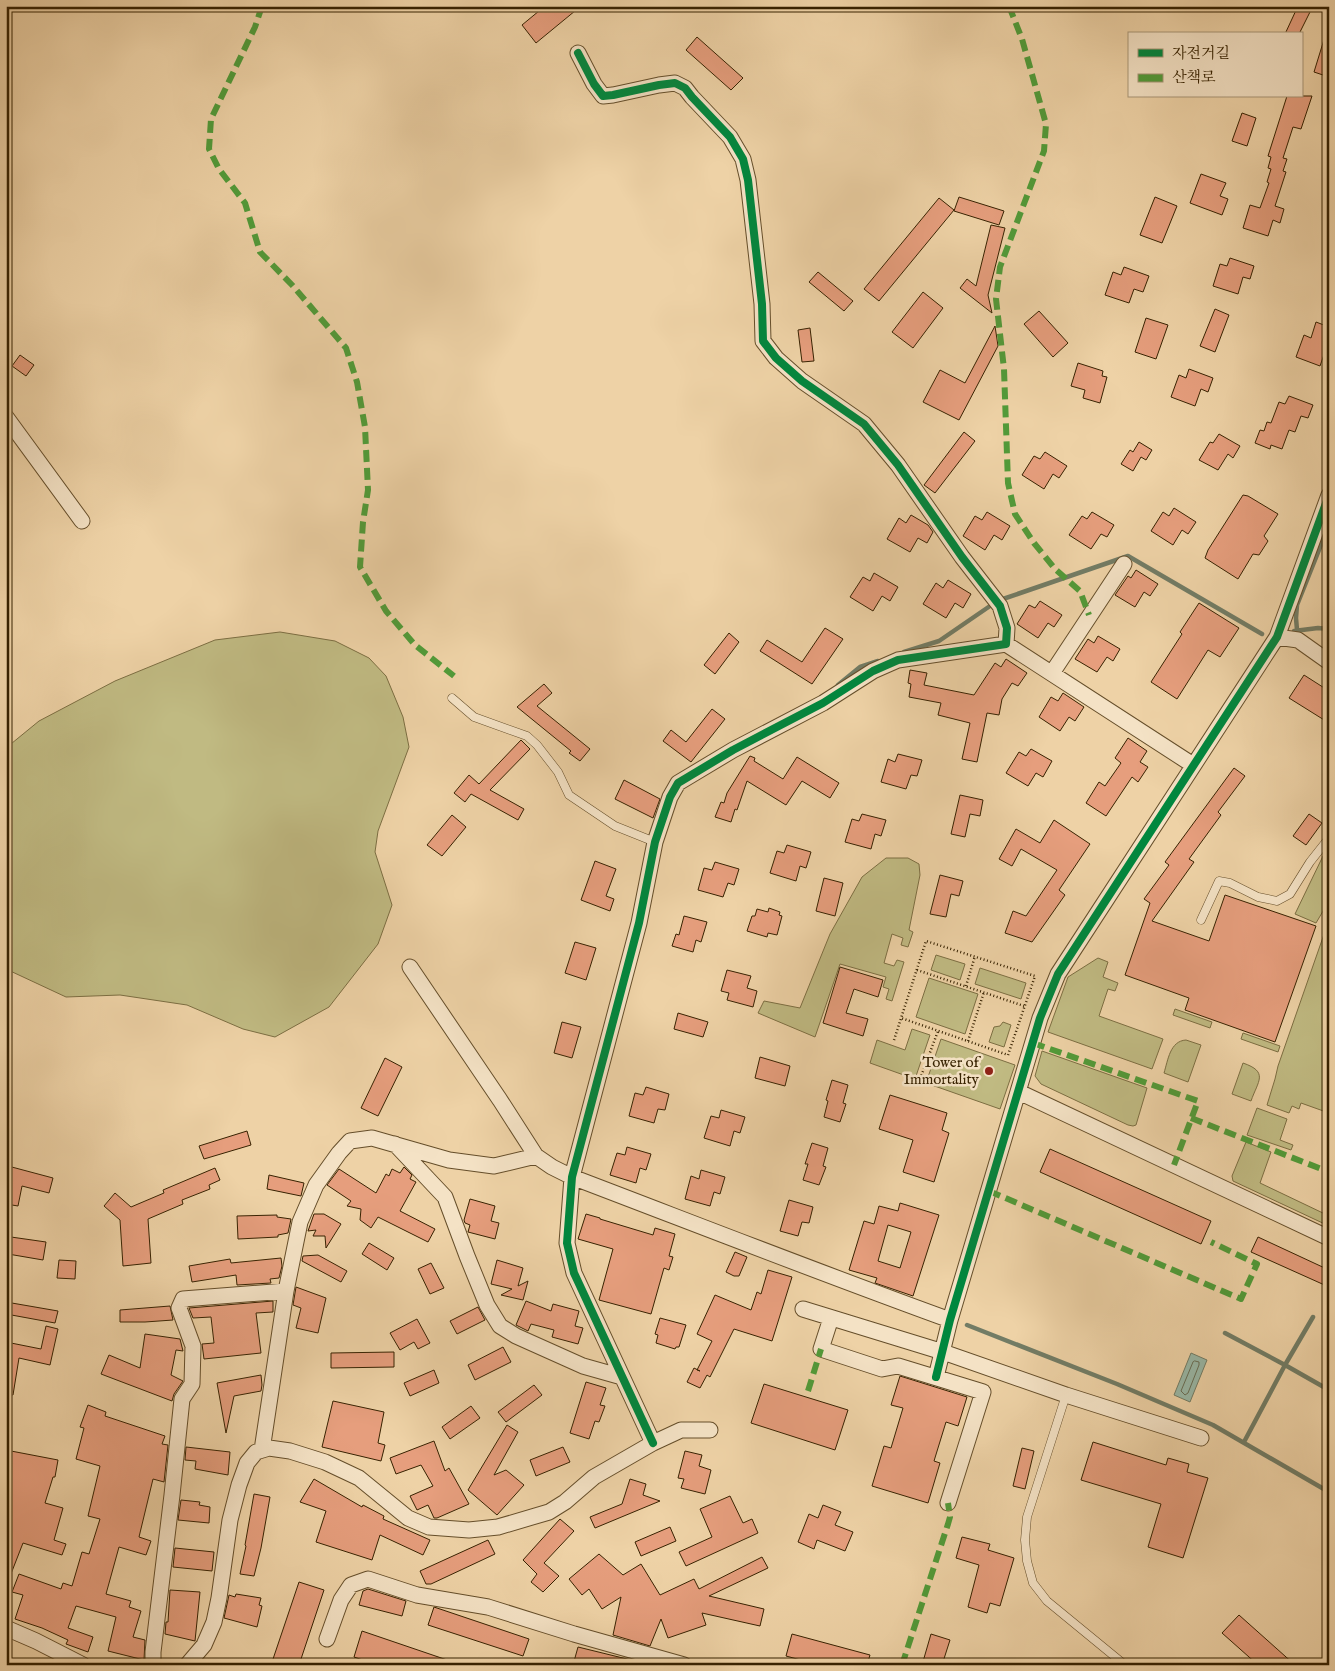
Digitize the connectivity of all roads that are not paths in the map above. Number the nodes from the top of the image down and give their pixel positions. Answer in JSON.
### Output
{"nodes":[{"id":1,"x":578,"y":53,"type":"dead end"},
{"id":2,"x":6,"y":417,"type":"edge"},
{"id":3,"x":1329,"y":495,"type":"edge"},
{"id":4,"x":82,"y":521,"type":"dead end"},
{"id":5,"x":1124,"y":564,"type":"dead end"},
{"id":6,"x":1276,"y":637,"type":"junction"},
{"id":7,"x":1006,"y":644,"type":"junction"},
{"id":8,"x":1329,"y":662,"type":"edge"},
{"id":9,"x":1052,"y":674,"type":"junction"},
{"id":10,"x":452,"y":698,"type":"dead end"},
{"id":11,"x":1192,"y":765,"type":"junction"},
{"id":12,"x":1329,"y":838,"type":"edge"},
{"id":13,"x":655,"y":842,"type":"junction"},
{"id":14,"x":1201,"y":920,"type":"dead end"},
{"id":15,"x":410,"y":967,"type":"dead end"},
{"id":16,"x":1019,"y":1092,"type":"junction"},
{"id":17,"x":394,"y":1143,"type":"junction"},
{"id":18,"x":536,"y":1156,"type":"junction"},
{"id":19,"x":572,"y":1177,"type":"junction"},
{"id":20,"x":1329,"y":1238,"type":"edge"},
{"id":21,"x":286,"y":1291,"type":"junction"},
{"id":22,"x":803,"y":1309,"type":"dead end"},
{"id":23,"x":831,"y":1318,"type":"junction"},
{"id":24,"x":950,"y":1320,"type":"junction"},
{"id":25,"x":943,"y":1352,"type":"junction"},
{"id":26,"x":622,"y":1377,"type":"junction"},
{"id":27,"x":936,"y":1377,"type":"junction"},
{"id":28,"x":1066,"y":1395,"type":"junction"},
{"id":29,"x":710,"y":1430,"type":"dead end"},
{"id":30,"x":1200,"y":1438,"type":"dead end"},
{"id":31,"x":653,"y":1442,"type":"junction"},
{"id":32,"x":262,"y":1450,"type":"junction"},
{"id":33,"x":948,"y":1503,"type":"dead end"},
{"id":34,"x":6,"y":1628,"type":"edge"},
{"id":35,"x":327,"y":1639,"type":"dead end"},
{"id":36,"x":83,"y":1665,"type":"edge"},
{"id":37,"x":152,"y":1665,"type":"edge"},
{"id":38,"x":186,"y":1665,"type":"edge"},
{"id":39,"x":684,"y":1665,"type":"edge"},
{"id":40,"x":1125,"y":1665,"type":"edge"}],
"edges":[{"from":1,"to":7,"type":"street"},
{"from":2,"to":4,"type":"street"},
{"from":3,"to":6,"type":"street"},
{"from":5,"to":9,"type":"street"},
{"from":6,"to":8,"type":"street"},
{"from":6,"to":11,"type":"street"},
{"from":7,"to":9,"type":"street"},
{"from":7,"to":13,"type":"street"},
{"from":9,"to":11,"type":"street"},
{"from":10,"to":13,"type":"lane"},
{"from":11,"to":16,"type":"street"},
{"from":12,"to":14,"type":"lane"},
{"from":13,"to":19,"type":"street"},
{"from":15,"to":18,"type":"street"},
{"from":16,"to":20,"type":"street"},
{"from":16,"to":24,"type":"street"},
{"from":17,"to":18,"type":"street"},
{"from":17,"to":21,"type":"street"},
{"from":17,"to":26,"type":"street"},
{"from":18,"to":19,"type":"street"},
{"from":19,"to":24,"type":"street"},
{"from":19,"to":26,"type":"street"},
{"from":21,"to":32,"type":"street"},
{"from":21,"to":37,"type":"street"},
{"from":22,"to":23,"type":"street"},
{"from":23,"to":25,"type":"street"},
{"from":23,"to":27,"type":"street"},
{"from":24,"to":25,"type":"street"},
{"from":25,"to":27,"type":"street"},
{"from":25,"to":28,"type":"street"},
{"from":26,"to":31,"type":"street"},
{"from":27,"to":33,"type":"street"},
{"from":28,"to":30,"type":"street"},
{"from":28,"to":40,"type":"lane"},
{"from":29,"to":31,"type":"street"},
{"from":31,"to":32,"type":"street"},
{"from":32,"to":38,"type":"street"},
{"from":34,"to":36,"type":"street"},
{"from":35,"to":39,"type":"street"}]}
